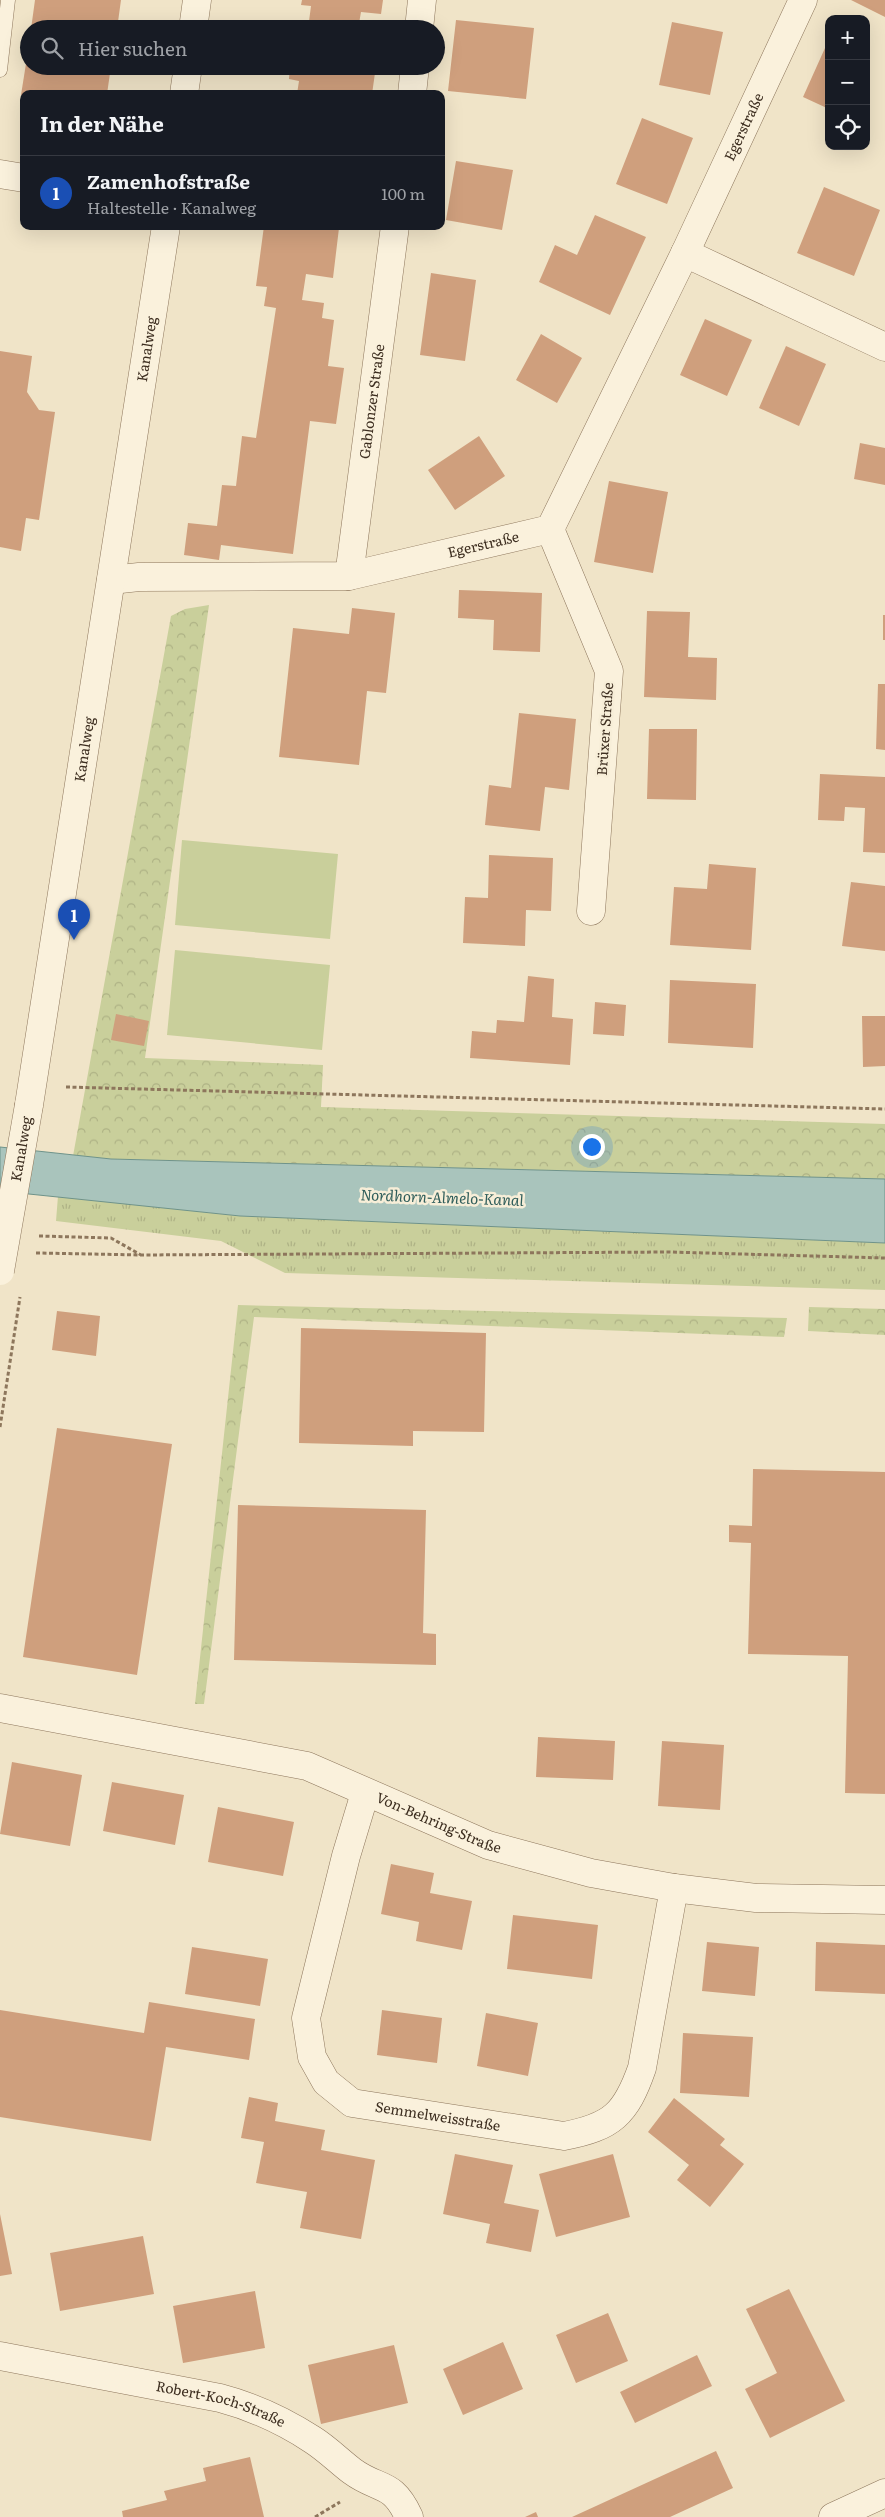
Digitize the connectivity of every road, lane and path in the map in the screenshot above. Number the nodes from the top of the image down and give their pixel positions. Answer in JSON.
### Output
{"nodes":[{"id":1,"x":8,"y":0,"type":"edge"},
{"id":2,"x":197,"y":0,"type":"edge"},
{"id":3,"x":422,"y":0,"type":"edge"},
{"id":4,"x":803,"y":0,"type":"edge"},
{"id":5,"x":194,"y":20,"type":"edge"},
{"id":6,"x":420,"y":20,"type":"edge"},
{"id":7,"x":0,"y":70,"type":"edge"},
{"id":8,"x":187,"y":75,"type":"edge"},
{"id":9,"x":414,"y":75,"type":"edge"},
{"id":10,"x":185,"y":90,"type":"edge"},
{"id":11,"x":412,"y":90,"type":"edge"},
{"id":12,"x":0,"y":174,"type":"edge"},
{"id":13,"x":20,"y":177,"type":"edge"},
{"id":14,"x":165,"y":230,"type":"edge"},
{"id":15,"x":395,"y":230,"type":"edge"},
{"id":16,"x":685,"y":253,"type":"junction"},
{"id":17,"x":885,"y":347,"type":"edge"},
{"id":18,"x":550,"y":529,"type":"junction"},
{"id":19,"x":349,"y":576,"type":"junction"},
{"id":20,"x":111,"y":580,"type":"junction"},
{"id":21,"x":590,"y":911,"type":"dead end"},
{"id":22,"x":31,"y":1096,"type":"junction"},
{"id":23,"x":885,"y":1109,"type":"edge"},
{"id":24,"x":37,"y":1236,"type":"dead end"},
{"id":25,"x":142,"y":1255,"type":"junction"},
{"id":26,"x":885,"y":1258,"type":"edge"},
{"id":27,"x":2,"y":1262,"type":"edge"},
{"id":28,"x":21,"y":1291,"type":"dead end"},
{"id":29,"x":0,"y":1427,"type":"edge"},
{"id":30,"x":0,"y":1708,"type":"edge"},
{"id":31,"x":365,"y":1793,"type":"junction"},
{"id":32,"x":674,"y":1888,"type":"junction"},
{"id":33,"x":885,"y":1900,"type":"edge"},
{"id":34,"x":0,"y":2356,"type":"edge"},
{"id":35,"x":885,"y":2493,"type":"edge"},
{"id":36,"x":409,"y":2517,"type":"edge"},
{"id":37,"x":833,"y":2517,"type":"edge"}],
"edges":[{"from":1,"to":7,"type":"lane"},
{"from":2,"to":5,"type":"street"},
{"from":3,"to":6,"type":"street"},
{"from":4,"to":16,"type":"street","name":"Egerstraße"},
{"from":8,"to":10,"type":"street"},
{"from":9,"to":11,"type":"street"},
{"from":12,"to":13,"type":"street"},
{"from":14,"to":20,"type":"street","name":"Kanalweg"},
{"from":15,"to":19,"type":"street","name":"Gablonzer Straße"},
{"from":16,"to":17,"type":"street"},
{"from":16,"to":18,"type":"street","name":"Egerstraße"},
{"from":18,"to":19,"type":"street","name":"Egerstraße"},
{"from":18,"to":21,"type":"street","name":"Brüxer Straße"},
{"from":19,"to":20,"type":"street","name":"Egerstraße"},
{"from":20,"to":22,"type":"street","name":"Kanalweg"},
{"from":22,"to":23,"type":"path"},
{"from":22,"to":27,"type":"street","name":"Kanalweg","bridge":true},
{"from":24,"to":25,"type":"path"},
{"from":25,"to":26,"type":"path"},
{"from":25,"to":27,"type":"path"},
{"from":28,"to":29,"type":"path"},
{"from":30,"to":31,"type":"street","name":"Von-Behring-Straße"},
{"from":31,"to":32,"type":"street","name":"Von-Behring-Straße"},
{"from":31,"to":32,"type":"street","name":"Semmelweisstraße"},
{"from":32,"to":33,"type":"street","name":"Von-Behring-Straße"},
{"from":34,"to":36,"type":"street","name":"Robert-Koch-Straße"},
{"from":35,"to":37,"type":"street"}]}
